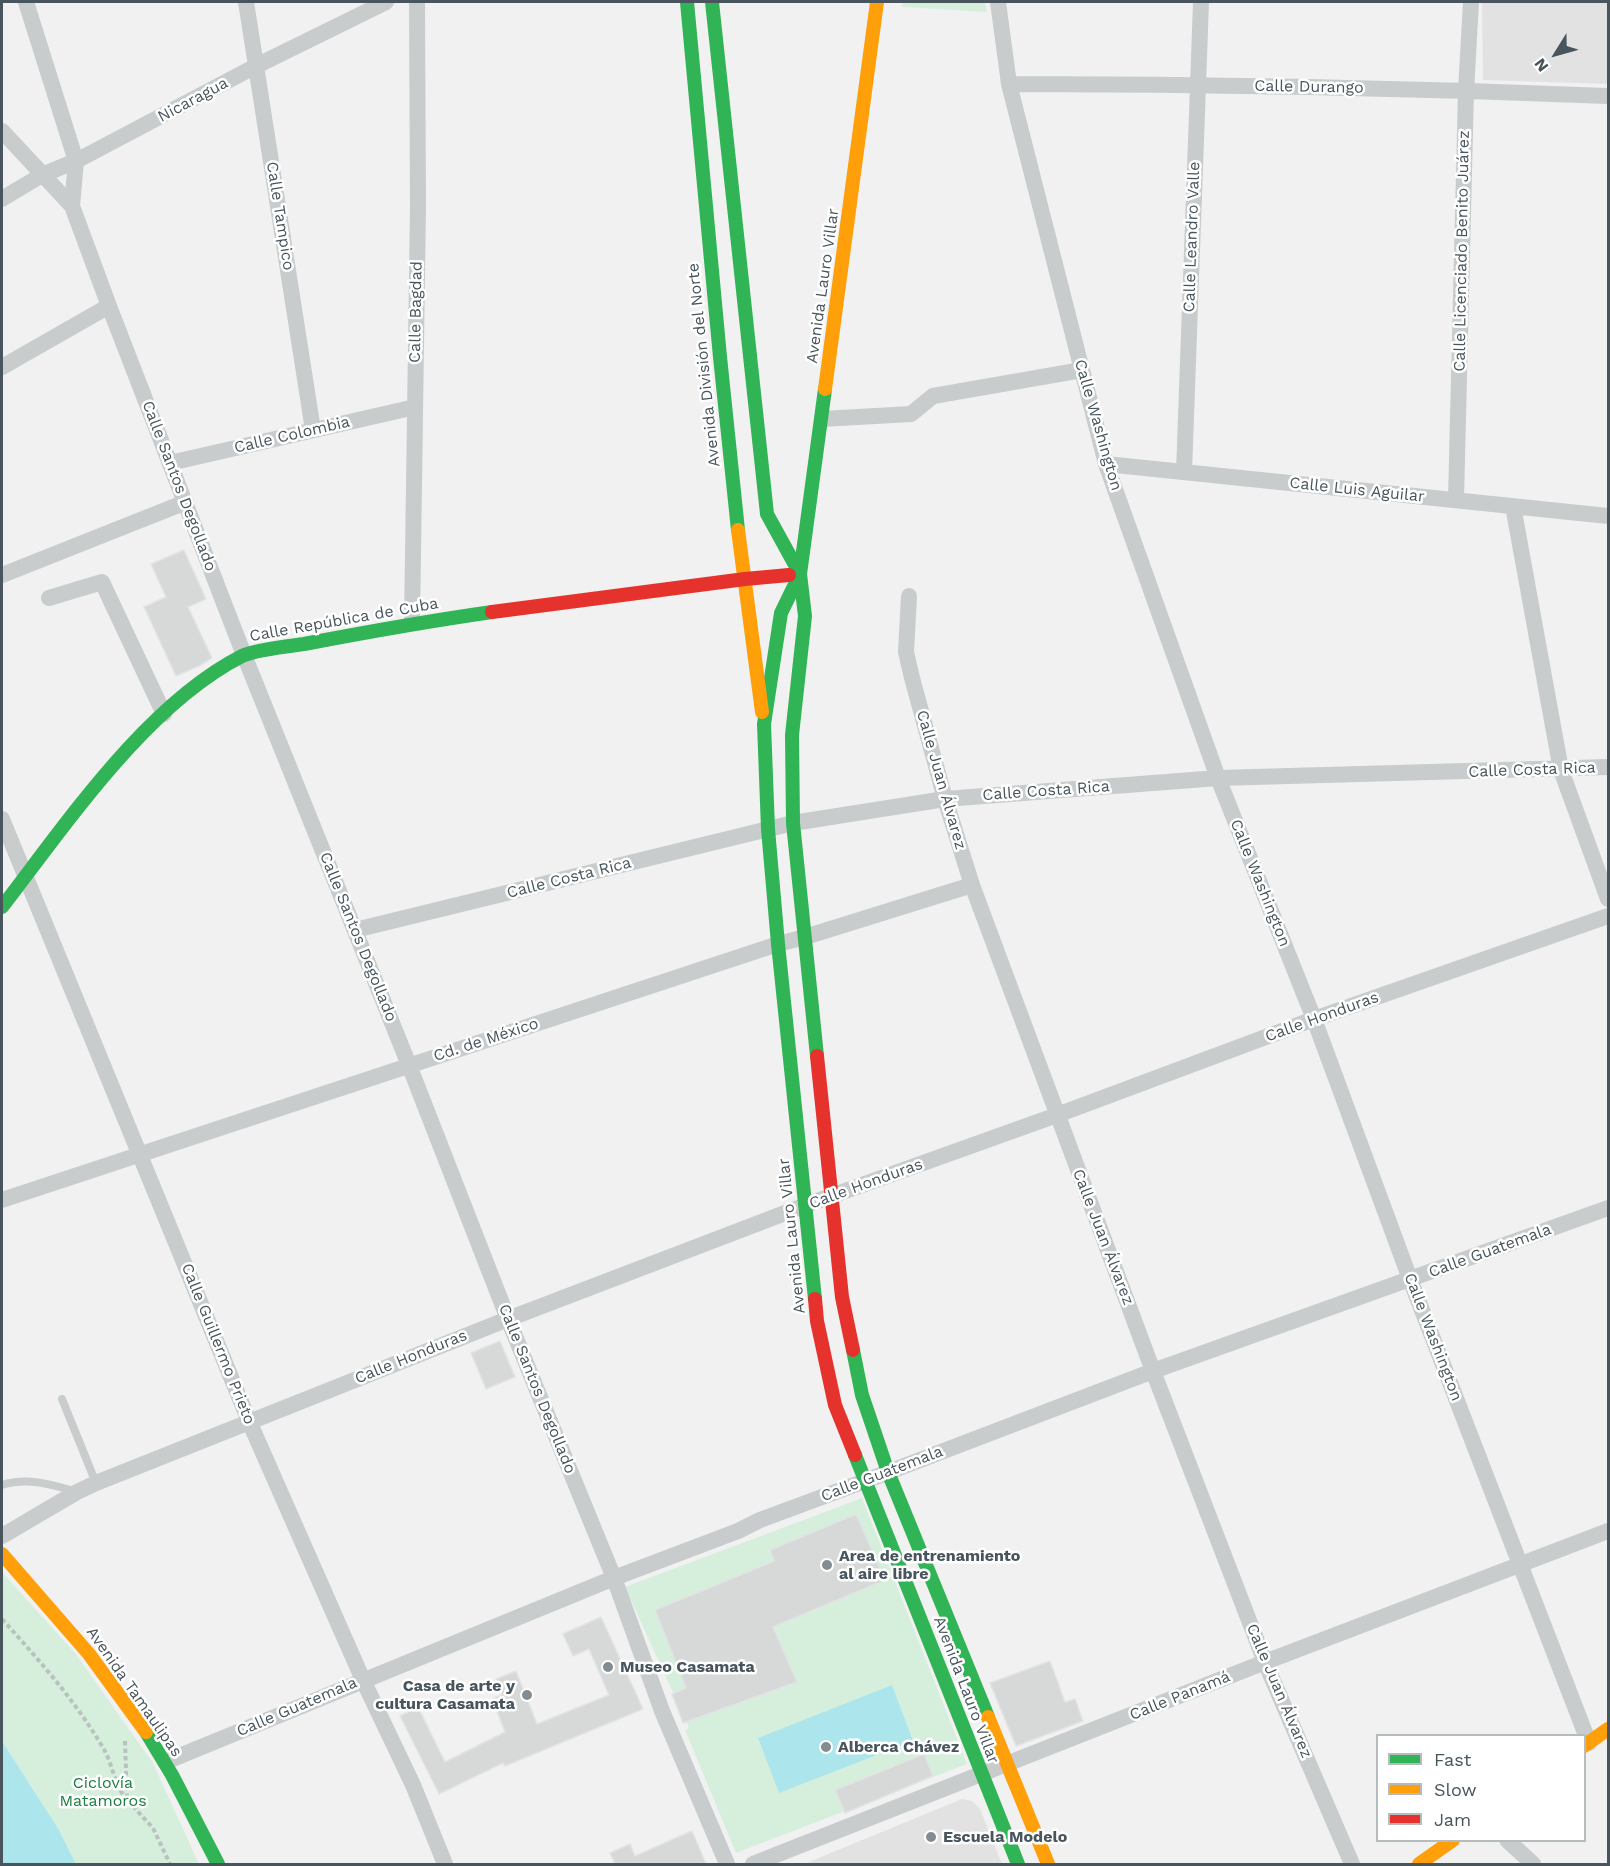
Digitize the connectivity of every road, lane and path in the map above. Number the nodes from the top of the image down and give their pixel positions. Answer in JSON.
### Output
{"nodes":[{"id":1,"x":26,"y":2,"type":"edge"},
{"id":2,"x":246,"y":2,"type":"edge"},
{"id":3,"x":386,"y":2,"type":"edge"},
{"id":4,"x":417,"y":2,"type":"edge"},
{"id":5,"x":687,"y":2,"type":"edge"},
{"id":6,"x":712,"y":2,"type":"edge"},
{"id":7,"x":877,"y":2,"type":"edge"},
{"id":8,"x":998,"y":2,"type":"edge"},
{"id":9,"x":1201,"y":2,"type":"edge"},
{"id":10,"x":1471,"y":2,"type":"edge"},
{"id":11,"x":256,"y":66,"type":"junction"},
{"id":12,"x":1009,"y":84,"type":"junction"},
{"id":13,"x":1198,"y":84,"type":"junction"},
{"id":14,"x":1466,"y":91,"type":"junction"},
{"id":15,"x":1608,"y":96,"type":"edge"},
{"id":16,"x":2,"y":131,"type":"edge"},
{"id":17,"x":76,"y":161,"type":"junction"},
{"id":18,"x":42,"y":175,"type":"junction"},
{"id":19,"x":2,"y":199,"type":"edge"},
{"id":20,"x":72,"y":206,"type":"junction"},
{"id":21,"x":109,"y":306,"type":"junction"},
{"id":22,"x":731,"y":322,"type":"junction"},
{"id":23,"x":2,"y":367,"type":"edge"},
{"id":24,"x":1082,"y":370,"type":"junction"},
{"id":25,"x":414,"y":407,"type":"junction"},
{"id":26,"x":822,"y":419,"type":"junction"},
{"id":27,"x":313,"y":430,"type":"junction"},
{"id":28,"x":170,"y":462,"type":"junction"},
{"id":29,"x":1106,"y":464,"type":"junction"},
{"id":30,"x":1184,"y":472,"type":"junction"},
{"id":31,"x":1456,"y":500,"type":"junction"},
{"id":32,"x":186,"y":502,"type":"junction"},
{"id":33,"x":1513,"y":506,"type":"junction"},
{"id":34,"x":1608,"y":516,"type":"edge"},
{"id":35,"x":800,"y":574,"type":"junction"},
{"id":36,"x":2,"y":575,"type":"edge"},
{"id":37,"x":745,"y":579,"type":"junction"},
{"id":38,"x":909,"y":596,"type":"dead end"},
{"id":39,"x":49,"y":598,"type":"dead end"},
{"id":40,"x":412,"y":623,"type":"junction"},
{"id":41,"x":244,"y":655,"type":"junction"},
{"id":42,"x":164,"y":714,"type":"junction"},
{"id":43,"x":764,"y":724,"type":"junction"},
{"id":44,"x":1608,"y":767,"type":"edge"},
{"id":45,"x":1561,"y":770,"type":"junction"},
{"id":46,"x":1218,"y":778,"type":"junction"},
{"id":47,"x":945,"y":799,"type":"junction"},
{"id":48,"x":2,"y":819,"type":"edge"},
{"id":49,"x":793,"y":823,"type":"junction"},
{"id":50,"x":768,"y":829,"type":"junction"},
{"id":51,"x":26,"y":876,"type":"junction"},
{"id":52,"x":972,"y":885,"type":"junction"},
{"id":53,"x":1608,"y":899,"type":"edge"},
{"id":54,"x":2,"y":907,"type":"edge"},
{"id":55,"x":1608,"y":916,"type":"edge"},
{"id":56,"x":355,"y":930,"type":"junction"},
{"id":57,"x":805,"y":937,"type":"junction"},
{"id":58,"x":778,"y":944,"type":"junction"},
{"id":59,"x":1314,"y":1019,"type":"junction"},
{"id":60,"x":409,"y":1065,"type":"junction"},
{"id":61,"x":1057,"y":1115,"type":"junction"},
{"id":62,"x":140,"y":1154,"type":"junction"},
{"id":63,"x":831,"y":1197,"type":"junction"},
{"id":64,"x":2,"y":1200,"type":"edge"},
{"id":65,"x":806,"y":1206,"type":"junction"},
{"id":66,"x":1608,"y":1208,"type":"edge"},
{"id":67,"x":1410,"y":1279,"type":"junction"},
{"id":68,"x":508,"y":1319,"type":"junction"},
{"id":69,"x":1153,"y":1371,"type":"junction"},
{"id":70,"x":62,"y":1399,"type":"dead end"},
{"id":71,"x":249,"y":1421,"type":"junction"},
{"id":72,"x":888,"y":1472,"type":"junction"},
{"id":73,"x":865,"y":1481,"type":"junction"},
{"id":74,"x":96,"y":1483,"type":"junction"},
{"id":75,"x":2,"y":1485,"type":"edge"},
{"id":76,"x":76,"y":1492,"type":"junction"},
{"id":77,"x":1608,"y":1531,"type":"edge"},
{"id":78,"x":2,"y":1536,"type":"edge"},
{"id":79,"x":2,"y":1554,"type":"edge"},
{"id":80,"x":1520,"y":1564,"type":"junction"},
{"id":81,"x":614,"y":1578,"type":"junction"},
{"id":82,"x":2,"y":1619,"type":"edge"},
{"id":83,"x":1266,"y":1662,"type":"junction"},
{"id":84,"x":363,"y":1680,"type":"junction"},
{"id":85,"x":1608,"y":1729,"type":"edge"},
{"id":86,"x":125,"y":1734,"type":"dead end"},
{"id":87,"x":1583,"y":1734,"type":"edge"},
{"id":88,"x":1587,"y":1745,"type":"edge"},
{"id":89,"x":165,"y":1762,"type":"junction"},
{"id":90,"x":1007,"y":1765,"type":"junction"},
{"id":91,"x":981,"y":1774,"type":"junction"},
{"id":92,"x":127,"y":1800,"type":"junction"},
{"id":93,"x":1450,"y":1842,"type":"edge"},
{"id":94,"x":1509,"y":1842,"type":"edge"},
{"id":95,"x":170,"y":1864,"type":"edge"},
{"id":96,"x":218,"y":1864,"type":"edge"},
{"id":97,"x":445,"y":1864,"type":"edge"},
{"id":98,"x":727,"y":1864,"type":"edge"},
{"id":99,"x":753,"y":1864,"type":"edge"},
{"id":100,"x":1018,"y":1864,"type":"edge"},
{"id":101,"x":1048,"y":1864,"type":"edge"},
{"id":102,"x":1352,"y":1864,"type":"edge"},
{"id":103,"x":1419,"y":1864,"type":"edge"},
{"id":104,"x":1533,"y":1864,"type":"edge"}],
"edges":[{"from":1,"to":17,"type":"street","name":"Calle Santos Degollado"},
{"from":2,"to":11,"type":"street","name":"Calle Tampico"},
{"from":3,"to":11,"type":"street","name":"Nicaragua"},
{"from":4,"to":25,"type":"street","name":"Calle Bagdad"},
{"from":5,"to":22,"type":"main road","name":"Avenida División del Norte"},
{"from":6,"to":22,"type":"main road","name":"Avenida División del Norte"},
{"from":7,"to":26,"type":"main road","name":"Avenida Lauro Villar"},
{"from":8,"to":12,"type":"street","name":"Calle Washington"},
{"from":9,"to":13,"type":"street","name":"Calle Leandro Valle"},
{"from":10,"to":14,"type":"street","name":"Calle Licenciado Benito Juárez"},
{"from":11,"to":17,"type":"street","name":"Nicaragua"},
{"from":11,"to":27,"type":"street","name":"Calle Tampico"},
{"from":12,"to":13,"type":"street","name":"Calle Durango"},
{"from":12,"to":24,"type":"street","name":"Calle Washington"},
{"from":13,"to":14,"type":"street","name":"Calle Durango"},
{"from":13,"to":30,"type":"street","name":"Calle Leandro Valle"},
{"from":14,"to":15,"type":"street","name":"Calle Durango"},
{"from":14,"to":31,"type":"street","name":"Calle Licenciado Benito Juárez"},
{"from":16,"to":18,"type":"street"},
{"from":17,"to":18,"type":"street","name":"Nicaragua"},
{"from":17,"to":20,"type":"street","name":"Calle Santos Degollado"},
{"from":18,"to":19,"type":"street","name":"Nicaragua"},
{"from":18,"to":20,"type":"street"},
{"from":20,"to":21,"type":"street","name":"Calle Santos Degollado"},
{"from":21,"to":23,"type":"street"},
{"from":21,"to":28,"type":"street","name":"Calle Santos Degollado"},
{"from":22,"to":35,"type":"main road","name":"Avenida División del Norte"},
{"from":22,"to":37,"type":"main road","name":"Avenida División del Norte"},
{"from":24,"to":26,"type":"street"},
{"from":24,"to":29,"type":"street","name":"Calle Washington"},
{"from":25,"to":27,"type":"street","name":"Calle Colombia"},
{"from":25,"to":40,"type":"street","name":"Calle Bagdad"},
{"from":26,"to":35,"type":"main road","name":"Avenida Lauro Villar"},
{"from":27,"to":28,"type":"street","name":"Calle Colombia"},
{"from":28,"to":32,"type":"street","name":"Calle Santos Degollado"},
{"from":29,"to":30,"type":"street","name":"Calle Luis Aguilar"},
{"from":29,"to":46,"type":"street","name":"Calle Washington"},
{"from":30,"to":31,"type":"street","name":"Calle Luis Aguilar"},
{"from":31,"to":33,"type":"street","name":"Calle Luis Aguilar"},
{"from":32,"to":36,"type":"street"},
{"from":32,"to":41,"type":"street","name":"Calle Santos Degollado"},
{"from":33,"to":34,"type":"street","name":"Calle Luis Aguilar"},
{"from":33,"to":45,"type":"street"},
{"from":35,"to":37,"type":"main road","name":"Calle República de Cuba"},
{"from":35,"to":43,"type":"main road","name":"Avenida Lauro Villar"},
{"from":35,"to":49,"type":"main road","name":"Avenida Lauro Villar"},
{"from":37,"to":40,"type":"main road","name":"Calle República de Cuba"},
{"from":37,"to":43,"type":"main road","name":"Avenida División del Norte"},
{"from":38,"to":47,"type":"street","name":"Calle Juan Álvarez"},
{"from":39,"to":42,"type":"street"},
{"from":40,"to":41,"type":"main road","name":"Calle República de Cuba"},
{"from":41,"to":42,"type":"main road","name":"Calle República de Cuba"},
{"from":41,"to":56,"type":"street","name":"Calle Santos Degollado"},
{"from":42,"to":51,"type":"main road","name":"Calle República de Cuba"},
{"from":43,"to":50,"type":"main road","name":"Avenida Lauro Villar"},
{"from":44,"to":45,"type":"street","name":"Calle Costa Rica"},
{"from":45,"to":46,"type":"street","name":"Calle Costa Rica"},
{"from":45,"to":53,"type":"street"},
{"from":46,"to":47,"type":"street","name":"Calle Costa Rica"},
{"from":46,"to":59,"type":"street","name":"Calle Washington"},
{"from":47,"to":49,"type":"street","name":"Calle Costa Rica"},
{"from":47,"to":52,"type":"street","name":"Calle Juan Álvarez"},
{"from":48,"to":51,"type":"street","name":"Calle Guillermo Prieto"},
{"from":49,"to":50,"type":"street","name":"Calle Costa Rica"},
{"from":49,"to":57,"type":"main road","name":"Avenida Lauro Villar"},
{"from":50,"to":56,"type":"street","name":"Calle Costa Rica"},
{"from":50,"to":58,"type":"main road","name":"Avenida Lauro Villar"},
{"from":51,"to":54,"type":"main road","name":"Calle República de Cuba"},
{"from":51,"to":62,"type":"street","name":"Calle Guillermo Prieto"},
{"from":52,"to":57,"type":"street","name":"Cd. de México"},
{"from":52,"to":61,"type":"street","name":"Calle Juan Álvarez"},
{"from":55,"to":59,"type":"street","name":"Calle Honduras"},
{"from":56,"to":60,"type":"street","name":"Calle Santos Degollado"},
{"from":57,"to":58,"type":"street","name":"Cd. de México"},
{"from":57,"to":63,"type":"main road","name":"Avenida Lauro Villar"},
{"from":58,"to":60,"type":"street","name":"Cd. de México"},
{"from":58,"to":65,"type":"main road","name":"Avenida Lauro Villar"},
{"from":59,"to":61,"type":"street","name":"Calle Honduras"},
{"from":59,"to":67,"type":"street","name":"Calle Washington"},
{"from":60,"to":62,"type":"street","name":"Cd. de México"},
{"from":60,"to":68,"type":"street","name":"Calle Santos Degollado"},
{"from":61,"to":63,"type":"street","name":"Calle Honduras"},
{"from":61,"to":69,"type":"street","name":"Calle Juan Álvarez"},
{"from":62,"to":64,"type":"street","name":"Cd. de México"},
{"from":62,"to":71,"type":"street","name":"Calle Guillermo Prieto"},
{"from":63,"to":65,"type":"street","name":"Calle Honduras"},
{"from":63,"to":72,"type":"main road","name":"Avenida Lauro Villar"},
{"from":65,"to":68,"type":"street","name":"Calle Honduras"},
{"from":65,"to":73,"type":"main road","name":"Avenida Lauro Villar"},
{"from":66,"to":67,"type":"street","name":"Calle Guatemala"},
{"from":67,"to":69,"type":"street","name":"Calle Guatemala"},
{"from":67,"to":80,"type":"street","name":"Calle Washington"},
{"from":68,"to":71,"type":"street","name":"Calle Honduras"},
{"from":68,"to":81,"type":"street","name":"Calle Santos Degollado"},
{"from":69,"to":72,"type":"street","name":"Calle Guatemala"},
{"from":69,"to":83,"type":"street","name":"Calle Juan Álvarez"},
{"from":70,"to":74,"type":"lane"},
{"from":71,"to":74,"type":"street","name":"Calle Honduras"},
{"from":71,"to":84,"type":"street","name":"Calle Guillermo Prieto"},
{"from":72,"to":73,"type":"street","name":"Calle Guatemala"},
{"from":72,"to":90,"type":"main road","name":"Avenida Lauro Villar"},
{"from":73,"to":81,"type":"street","name":"Calle Guatemala"},
{"from":73,"to":91,"type":"main road","name":"Avenida Lauro Villar"},
{"from":74,"to":76,"type":"street","name":"Calle Honduras"},
{"from":75,"to":76,"type":"lane"},
{"from":76,"to":78,"type":"street","name":"Calle Honduras"},
{"from":77,"to":80,"type":"street","name":"Calle Panamá"},
{"from":79,"to":89,"type":"main road","name":"Avenida Tamaulipas"},
{"from":80,"to":83,"type":"street","name":"Calle Panamá"},
{"from":80,"to":87,"type":"street","name":"Calle Washington"},
{"from":81,"to":84,"type":"street","name":"Calle Guatemala"},
{"from":81,"to":98,"type":"street","name":"Calle Santos Degollado"},
{"from":82,"to":92,"type":"path"},
{"from":83,"to":90,"type":"street","name":"Calle Panamá"},
{"from":83,"to":102,"type":"street","name":"Calle Juan Álvarez"},
{"from":84,"to":89,"type":"street","name":"Calle Guatemala"},
{"from":84,"to":97,"type":"street","name":"Calle Guillermo Prieto"},
{"from":85,"to":88,"type":"main road"},
{"from":86,"to":92,"type":"path"},
{"from":89,"to":96,"type":"main road","name":"Avenida Tamaulipas"},
{"from":90,"to":91,"type":"street","name":"Calle Panamá"},
{"from":90,"to":101,"type":"main road","name":"Avenida Lauro Villar"},
{"from":91,"to":99,"type":"street","name":"Calle Panamá"},
{"from":91,"to":100,"type":"main road","name":"Avenida Lauro Villar"},
{"from":92,"to":95,"type":"path"},
{"from":93,"to":103,"type":"main road"},
{"from":94,"to":104,"type":"street"}]}
